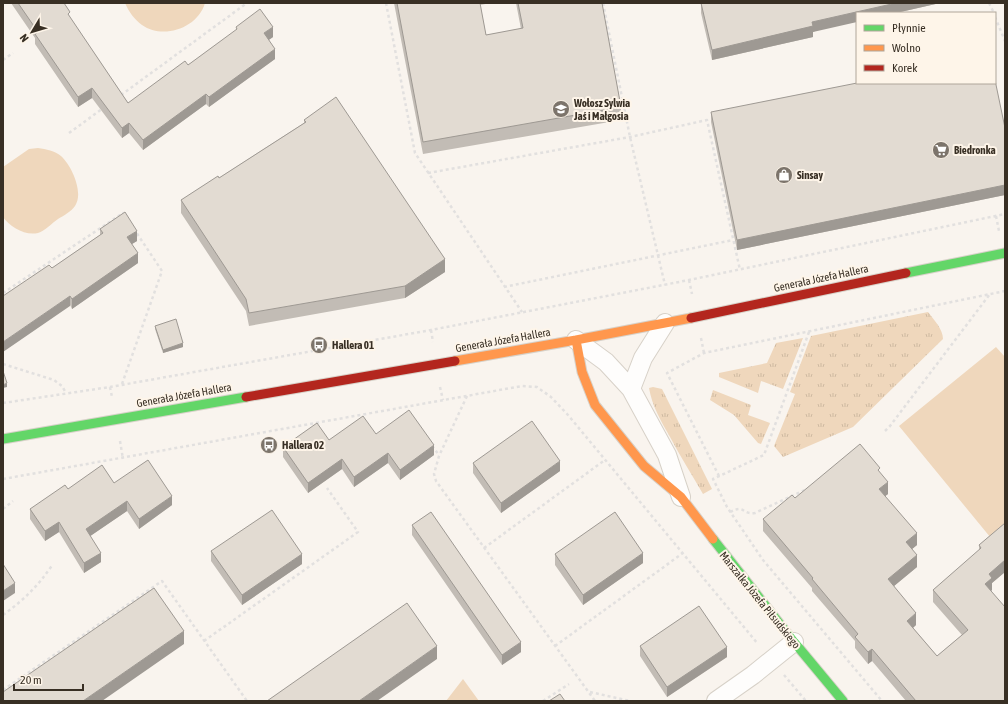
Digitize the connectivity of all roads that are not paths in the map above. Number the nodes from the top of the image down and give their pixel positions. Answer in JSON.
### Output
{"nodes":[{"id":1,"x":1005,"y":253,"type":"edge"},
{"id":2,"x":665,"y":323,"type":"junction"},
{"id":3,"x":576,"y":340,"type":"junction"},
{"id":4,"x":630,"y":389,"type":"junction"},
{"id":5,"x":3,"y":439,"type":"edge"},
{"id":6,"x":681,"y":497,"type":"junction"},
{"id":7,"x":794,"y":642,"type":"junction"},
{"id":8,"x":716,"y":701,"type":"edge"},
{"id":9,"x":843,"y":701,"type":"edge"}],
"edges":[{"from":1,"to":2,"type":"street","name":"Generała Józefa Hallera"},
{"from":2,"to":3,"type":"street","name":"Generała Józefa Hallera"},
{"from":2,"to":4,"type":"street"},
{"from":3,"to":4,"type":"street","name":"Marszałka Józefa Piłsudskiego"},
{"from":3,"to":5,"type":"street","name":"Generała Józefa Hallera"},
{"from":3,"to":6,"type":"street","name":"Marszałka Józefa Piłsudskiego"},
{"from":4,"to":6,"type":"street","name":"Marszałka Józefa Piłsudskiego"},
{"from":6,"to":7,"type":"street","name":"Marszałka Józefa Piłsudskiego"},
{"from":7,"to":8,"type":"street"},
{"from":7,"to":9,"type":"street","name":"Marszałka Józefa Piłsudskiego"}]}
